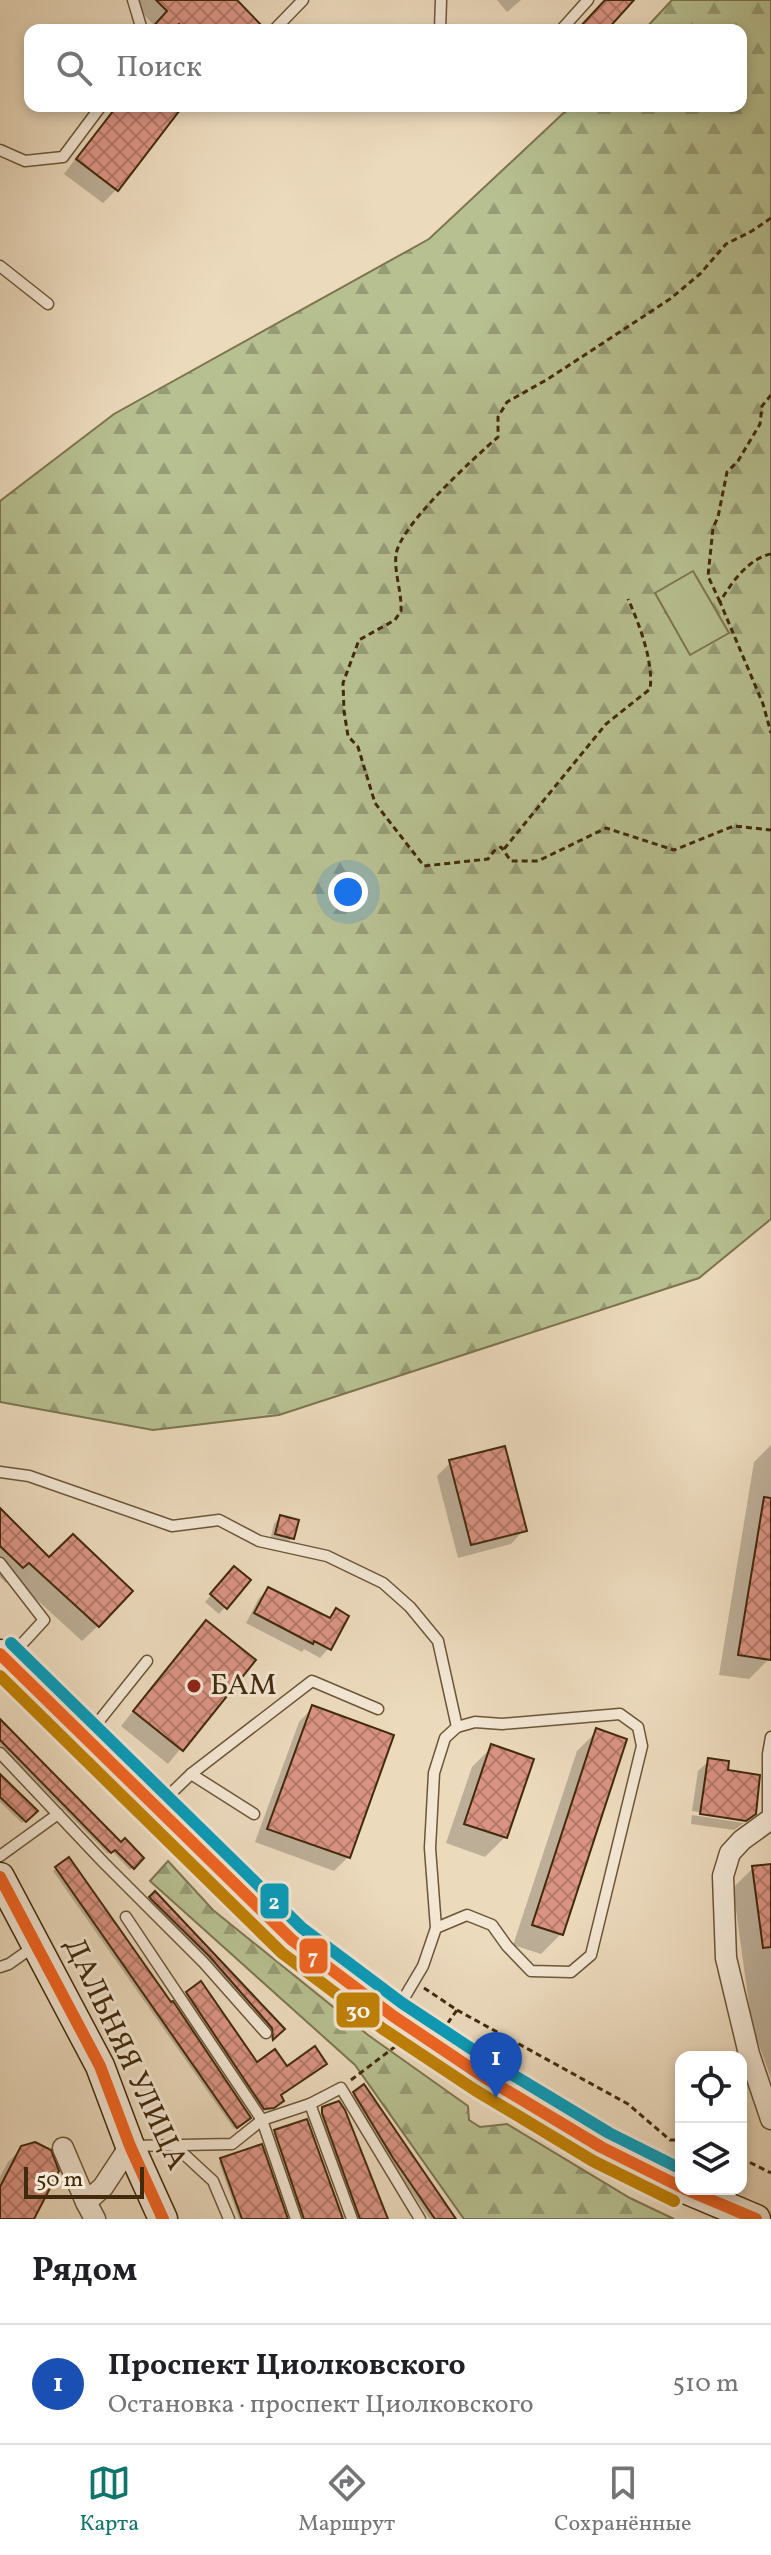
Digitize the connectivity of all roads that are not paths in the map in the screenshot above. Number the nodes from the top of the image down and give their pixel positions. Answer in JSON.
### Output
{"nodes":[{"id":1,"x":133,"y":0,"type":"edge"},
{"id":2,"x":303,"y":0,"type":"edge"},
{"id":3,"x":441,"y":0,"type":"edge"},
{"id":4,"x":588,"y":0,"type":"edge"},
{"id":5,"x":140,"y":24,"type":"edge"},
{"id":6,"x":280,"y":24,"type":"edge"},
{"id":7,"x":440,"y":24,"type":"edge"},
{"id":8,"x":566,"y":24,"type":"edge"},
{"id":9,"x":97,"y":112,"type":"edge"},
{"id":10,"x":0,"y":150,"type":"edge"},
{"id":11,"x":0,"y":266,"type":"edge"},
{"id":12,"x":48,"y":304,"type":"dead end"},
{"id":13,"x":0,"y":1472,"type":"edge"},
{"id":14,"x":0,"y":1563,"type":"edge"},
{"id":15,"x":3,"y":1657,"type":"edge"},
{"id":16,"x":147,"y":1661,"type":"dead end"},
{"id":17,"x":378,"y":1709,"type":"dead end"},
{"id":18,"x":457,"y":1727,"type":"junction"},
{"id":19,"x":771,"y":1737,"type":"edge"},
{"id":20,"x":0,"y":1753,"type":"edge"},
{"id":21,"x":770,"y":1754,"type":"edge"},
{"id":22,"x":191,"y":1774,"type":"junction"},
{"id":23,"x":162,"y":1802,"type":"junction"},
{"id":24,"x":58,"y":1814,"type":"junction"},
{"id":25,"x":254,"y":1814,"type":"dead end"},
{"id":26,"x":770,"y":1819,"type":"edge"},
{"id":27,"x":0,"y":1856,"type":"edge"},
{"id":28,"x":0,"y":1877,"type":"edge"},
{"id":29,"x":126,"y":1917,"type":"dead end"},
{"id":30,"x":436,"y":1928,"type":"junction"},
{"id":31,"x":37,"y":1944,"type":"junction"},
{"id":32,"x":0,"y":1967,"type":"edge"},
{"id":33,"x":404,"y":2024,"type":"junction"},
{"id":34,"x":266,"y":2033,"type":"dead end"},
{"id":35,"x":310,"y":2104,"type":"junction"},
{"id":36,"x":771,"y":2119,"type":"edge"},
{"id":37,"x":262,"y":2120,"type":"junction"},
{"id":38,"x":174,"y":2145,"type":"junction"},
{"id":39,"x":130,"y":2146,"type":"junction"},
{"id":40,"x":63,"y":2148,"type":"dead end"},
{"id":41,"x":675,"y":2184,"type":"edge"},
{"id":42,"x":699,"y":2195,"type":"edge"},
{"id":43,"x":90,"y":2210,"type":"edge"},
{"id":44,"x":418,"y":2217,"type":"edge"},
{"id":45,"x":163,"y":2219,"type":"edge"},
{"id":46,"x":229,"y":2219,"type":"edge"},
{"id":47,"x":296,"y":2219,"type":"edge"},
{"id":48,"x":352,"y":2219,"type":"edge"},
{"id":49,"x":756,"y":2219,"type":"edge"}],
"edges":[{"from":1,"to":5,"type":"lane"},
{"from":2,"to":6,"type":"lane"},
{"from":3,"to":7,"type":"lane"},
{"from":4,"to":8,"type":"lane"},
{"from":9,"to":10,"type":"lane"},
{"from":11,"to":12,"type":"lane"},
{"from":13,"to":18,"type":"lane"},
{"from":14,"to":15,"type":"lane"},
{"from":15,"to":23,"type":"main road"},
{"from":16,"to":23,"type":"lane"},
{"from":17,"to":22,"type":"lane"},
{"from":18,"to":30,"type":"lane"},
{"from":18,"to":30,"type":"lane"},
{"from":19,"to":21,"type":"lane"},
{"from":20,"to":24,"type":"lane"},
{"from":21,"to":26,"type":"lane"},
{"from":22,"to":23,"type":"lane"},
{"from":22,"to":25,"type":"lane"},
{"from":23,"to":33,"type":"main road"},
{"from":24,"to":27,"type":"lane"},
{"from":24,"to":34,"type":"lane"},
{"from":26,"to":36,"type":"street"},
{"from":28,"to":31,"type":"main road","name":"ДАЛЬНЯЯ УЛИЦА"},
{"from":29,"to":37,"type":"lane"},
{"from":30,"to":33,"type":"lane"},
{"from":31,"to":32,"type":"lane"},
{"from":31,"to":39,"type":"main road","name":"ДАЛЬНЯЯ УЛИЦА"},
{"from":33,"to":41,"type":"main road"},
{"from":35,"to":37,"type":"lane"},
{"from":35,"to":44,"type":"lane"},
{"from":35,"to":48,"type":"lane"},
{"from":37,"to":38,"type":"lane"},
{"from":37,"to":47,"type":"lane"},
{"from":38,"to":39,"type":"lane"},
{"from":38,"to":46,"type":"lane"},
{"from":39,"to":43,"type":"street"},
{"from":39,"to":45,"type":"main road","name":"ДАЛЬНЯЯ УЛИЦА"},
{"from":40,"to":43,"type":"street"},
{"from":42,"to":49,"type":"main road"}]}
